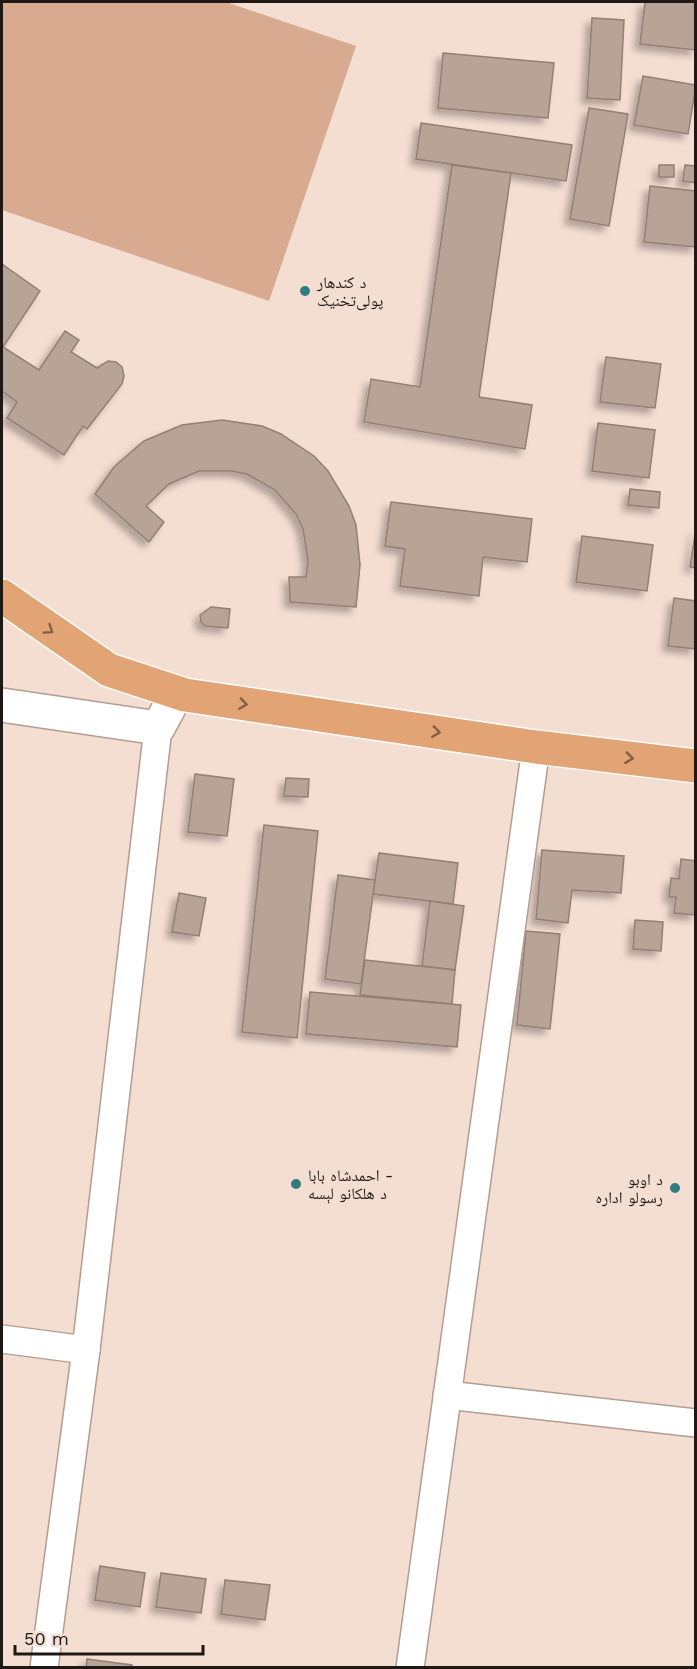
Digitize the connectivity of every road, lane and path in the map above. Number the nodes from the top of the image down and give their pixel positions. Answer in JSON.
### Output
{"nodes":[{"id":1,"x":2,"y":596,"type":"edge"},
{"id":2,"x":177,"y":693,"type":"junction"},
{"id":3,"x":2,"y":705,"type":"edge"},
{"id":4,"x":158,"y":728,"type":"junction"},
{"id":5,"x":536,"y":747,"type":"junction"},
{"id":6,"x":696,"y":766,"type":"edge"},
{"id":7,"x":2,"y":1339,"type":"edge"},
{"id":8,"x":86,"y":1350,"type":"junction"},
{"id":9,"x":447,"y":1395,"type":"junction"},
{"id":10,"x":696,"y":1423,"type":"edge"},
{"id":11,"x":44,"y":1668,"type":"edge"},
{"id":12,"x":410,"y":1668,"type":"edge"}],
"edges":[{"from":1,"to":2,"type":"main road","one_way":true},
{"from":2,"to":4,"type":"street"},
{"from":2,"to":5,"type":"main road","one_way":true},
{"from":3,"to":4,"type":"street"},
{"from":4,"to":8,"type":"street"},
{"from":5,"to":6,"type":"main road","one_way":true},
{"from":5,"to":9,"type":"street"},
{"from":7,"to":8,"type":"street"},
{"from":8,"to":11,"type":"street"},
{"from":9,"to":10,"type":"street"},
{"from":9,"to":12,"type":"street"}]}
